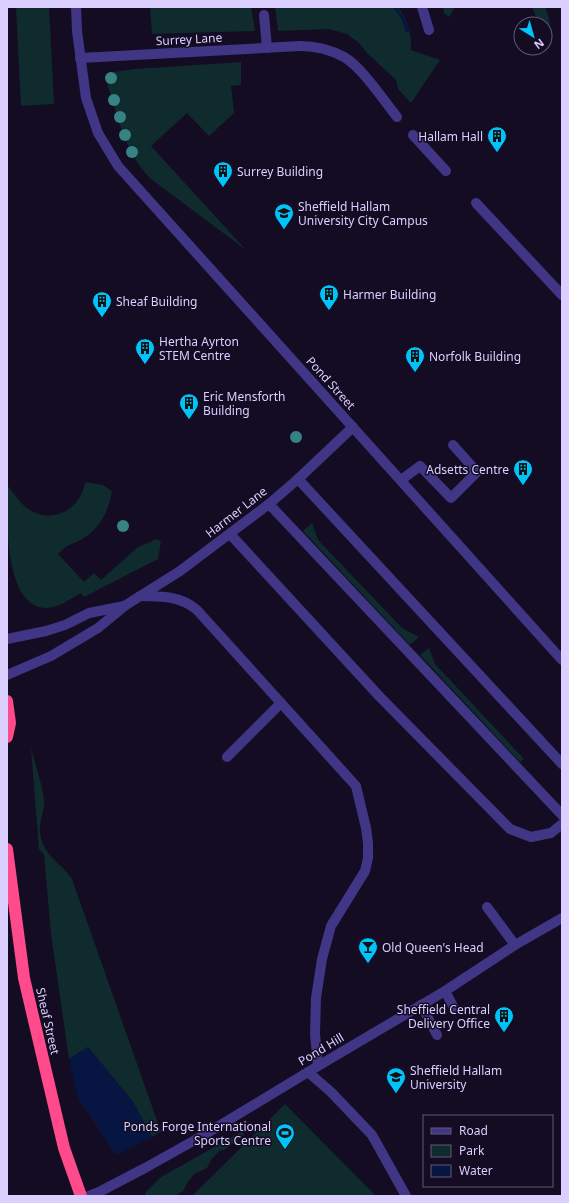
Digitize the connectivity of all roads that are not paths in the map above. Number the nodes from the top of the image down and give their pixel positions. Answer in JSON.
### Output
{"nodes":[{"id":1,"x":76,"y":7,"type":"edge"},
{"id":2,"x":422,"y":7,"type":"edge"},
{"id":3,"x":264,"y":15,"type":"dead end"},
{"id":4,"x":430,"y":30,"type":"dead end"},
{"id":5,"x":267,"y":48,"type":"junction"},
{"id":6,"x":80,"y":58,"type":"junction"},
{"id":7,"x":397,"y":117,"type":"dead end"},
{"id":8,"x":413,"y":135,"type":"dead end"},
{"id":9,"x":446,"y":171,"type":"dead end"},
{"id":10,"x":476,"y":203,"type":"dead end"},
{"id":11,"x":562,"y":295,"type":"edge"},
{"id":12,"x":353,"y":426,"type":"junction"},
{"id":13,"x":453,"y":445,"type":"dead end"},
{"id":14,"x":298,"y":479,"type":"junction"},
{"id":15,"x":401,"y":480,"type":"junction"},
{"id":16,"x":269,"y":504,"type":"junction"},
{"id":17,"x":230,"y":534,"type":"junction"},
{"id":18,"x":140,"y":596,"type":"junction"},
{"id":19,"x":126,"y":605,"type":"junction"},
{"id":20,"x":7,"y":639,"type":"edge"},
{"id":21,"x":562,"y":660,"type":"edge"},
{"id":22,"x":7,"y":674,"type":"edge"},
{"id":23,"x":7,"y":701,"type":"edge"},
{"id":24,"x":280,"y":703,"type":"junction"},
{"id":25,"x":7,"y":737,"type":"edge"},
{"id":26,"x":227,"y":757,"type":"dead end"},
{"id":27,"x":562,"y":764,"type":"edge"},
{"id":28,"x":562,"y":814,"type":"edge"},
{"id":29,"x":562,"y":824,"type":"edge"},
{"id":30,"x":7,"y":849,"type":"edge"},
{"id":31,"x":487,"y":907,"type":"dead end"},
{"id":32,"x":562,"y":918,"type":"edge"},
{"id":33,"x":515,"y":945,"type":"junction"},
{"id":34,"x":445,"y":991,"type":"junction"},
{"id":35,"x":421,"y":1005,"type":"junction"},
{"id":36,"x":454,"y":1008,"type":"dead end"},
{"id":37,"x":437,"y":1035,"type":"dead end"},
{"id":38,"x":318,"y":1066,"type":"junction"},
{"id":39,"x":308,"y":1072,"type":"junction"},
{"id":40,"x":81,"y":1196,"type":"edge"},
{"id":41,"x":89,"y":1196,"type":"edge"},
{"id":42,"x":406,"y":1196,"type":"edge"}],
"edges":[{"from":1,"to":6,"type":"street","name":"Pond Street"},
{"from":2,"to":4,"type":"street"},
{"from":3,"to":5,"type":"street"},
{"from":5,"to":6,"type":"street","name":"Surrey Lane"},
{"from":5,"to":7,"type":"street","name":"Surrey Lane"},
{"from":6,"to":12,"type":"street","name":"Pond Street"},
{"from":8,"to":9,"type":"street"},
{"from":10,"to":11,"type":"street"},
{"from":12,"to":14,"type":"street","name":"Harmer Lane"},
{"from":12,"to":15,"type":"street","name":"Pond Street"},
{"from":13,"to":15,"type":"street"},
{"from":14,"to":16,"type":"street","name":"Harmer Lane"},
{"from":14,"to":27,"type":"street"},
{"from":15,"to":21,"type":"street","name":"Pond Street"},
{"from":16,"to":17,"type":"street","name":"Harmer Lane"},
{"from":16,"to":28,"type":"street"},
{"from":17,"to":18,"type":"street","name":"Harmer Lane"},
{"from":17,"to":29,"type":"street"},
{"from":18,"to":19,"type":"street","name":"Harmer Lane"},
{"from":18,"to":24,"type":"street"},
{"from":19,"to":20,"type":"street","name":"Harmer Lane"},
{"from":19,"to":22,"type":"street","name":"Harmer Lane"},
{"from":23,"to":25,"type":"highway"},
{"from":24,"to":26,"type":"street"},
{"from":24,"to":38,"type":"street"},
{"from":30,"to":40,"type":"highway","name":"Sheaf Street"},
{"from":31,"to":33,"type":"street"},
{"from":32,"to":33,"type":"street","name":"Pond Hill"},
{"from":33,"to":34,"type":"street","name":"Pond Hill"},
{"from":34,"to":35,"type":"street","name":"Pond Hill"},
{"from":34,"to":36,"type":"street"},
{"from":35,"to":37,"type":"street"},
{"from":35,"to":38,"type":"street","name":"Pond Hill"},
{"from":38,"to":39,"type":"street","name":"Pond Hill"},
{"from":39,"to":41,"type":"street","name":"Pond Hill"},
{"from":39,"to":42,"type":"street"}]}
